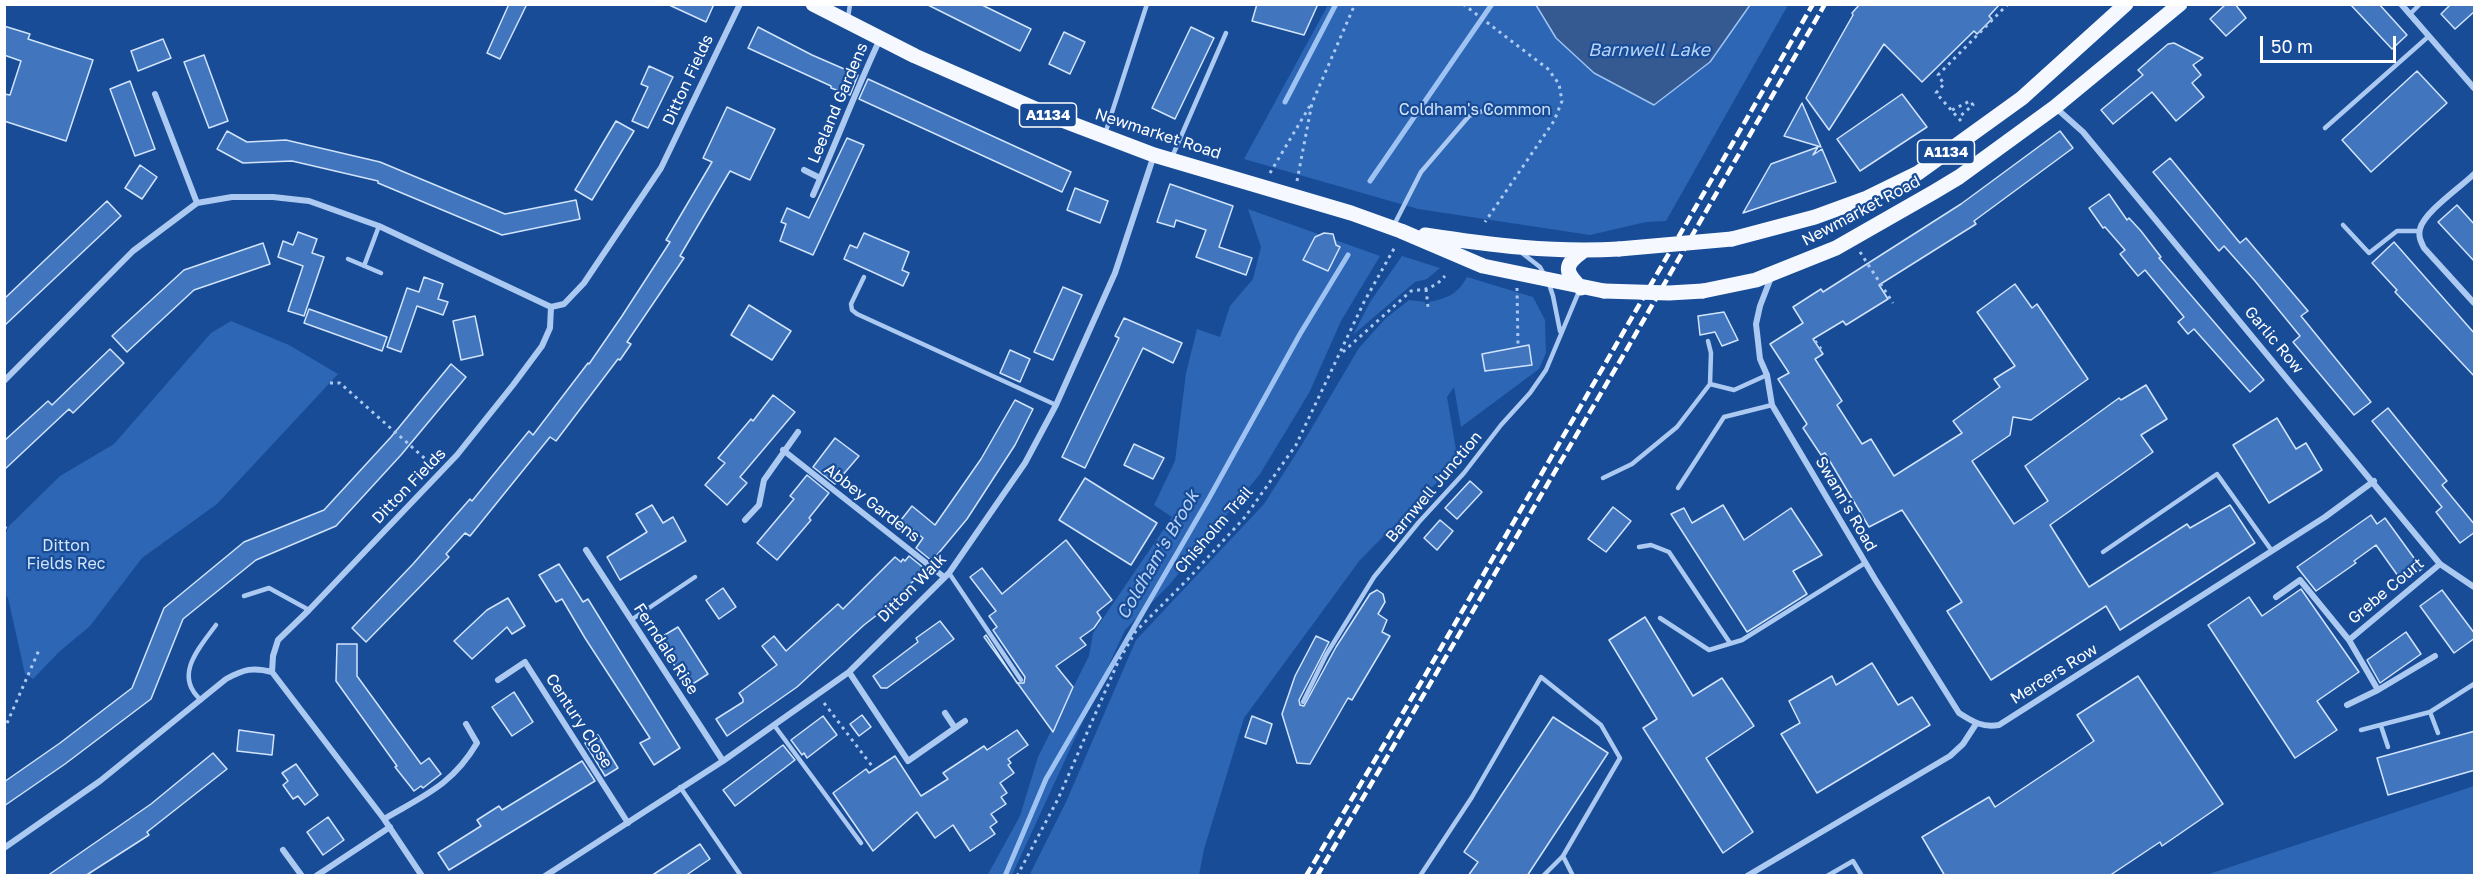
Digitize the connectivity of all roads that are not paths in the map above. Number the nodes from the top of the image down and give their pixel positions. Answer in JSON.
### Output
{"nodes":[{"id":1,"x":740,"y":4,"type":"edge"},
{"id":2,"x":813,"y":4,"type":"edge"},
{"id":3,"x":850,"y":4,"type":"edge"},
{"id":4,"x":1147,"y":4,"type":"edge"},
{"id":5,"x":2126,"y":4,"type":"edge"},
{"id":6,"x":2180,"y":4,"type":"edge"},
{"id":7,"x":2401,"y":4,"type":"edge"},
{"id":8,"x":2420,"y":4,"type":"edge"},
{"id":9,"x":2410,"y":14,"type":"junction"},
{"id":10,"x":848,"y":22,"type":"junction"},
{"id":11,"x":1226,"y":33,"type":"dead end"},
{"id":12,"x":2429,"y":36,"type":"junction"},
{"id":13,"x":881,"y":38,"type":"junction"},
{"id":14,"x":2475,"y":88,"type":"edge"},
{"id":15,"x":155,"y":94,"type":"dead end"},
{"id":16,"x":2055,"y":107,"type":"junction"},
{"id":17,"x":1491,"y":108,"type":"dead end"},
{"id":18,"x":2325,"y":128,"type":"dead end"},
{"id":19,"x":1104,"y":136,"type":"junction"},
{"id":20,"x":1154,"y":155,"type":"junction"},
{"id":21,"x":1171,"y":160,"type":"junction"},
{"id":22,"x":804,"y":170,"type":"dead end"},
{"id":23,"x":2475,"y":174,"type":"edge"},
{"id":24,"x":820,"y":178,"type":"junction"},
{"id":25,"x":813,"y":195,"type":"dead end"},
{"id":26,"x":196,"y":203,"type":"junction"},
{"id":27,"x":2343,"y":225,"type":"dead end"},
{"id":28,"x":380,"y":226,"type":"junction"},
{"id":29,"x":1397,"y":230,"type":"junction"},
{"id":30,"x":2420,"y":231,"type":"junction"},
{"id":31,"x":1506,"y":246,"type":"junction"},
{"id":32,"x":1582,"y":252,"type":"junction"},
{"id":33,"x":348,"y":259,"type":"dead end"},
{"id":34,"x":364,"y":266,"type":"junction"},
{"id":35,"x":381,"y":273,"type":"dead end"},
{"id":36,"x":1772,"y":275,"type":"junction"},
{"id":37,"x":864,"y":277,"type":"dead end"},
{"id":38,"x":1547,"y":280,"type":"junction"},
{"id":39,"x":1581,"y":288,"type":"junction"},
{"id":40,"x":2475,"y":303,"type":"edge"},
{"id":41,"x":551,"y":307,"type":"junction"},
{"id":42,"x":1560,"y":333,"type":"junction"},
{"id":43,"x":1708,"y":341,"type":"dead end"},
{"id":44,"x":1767,"y":375,"type":"junction"},
{"id":45,"x":4,"y":381,"type":"edge"},
{"id":46,"x":1710,"y":384,"type":"junction"},
{"id":47,"x":1056,"y":405,"type":"junction"},
{"id":48,"x":1772,"y":405,"type":"junction"},
{"id":49,"x":798,"y":432,"type":"dead end"},
{"id":50,"x":783,"y":450,"type":"junction"},
{"id":51,"x":1603,"y":478,"type":"dead end"},
{"id":52,"x":2374,"y":481,"type":"junction"},
{"id":53,"x":1678,"y":488,"type":"dead end"},
{"id":54,"x":745,"y":520,"type":"dead end"},
{"id":55,"x":1640,"y":547,"type":"dead end"},
{"id":56,"x":586,"y":550,"type":"dead end"},
{"id":57,"x":2272,"y":551,"type":"junction"},
{"id":58,"x":2103,"y":552,"type":"dead end"},
{"id":59,"x":1865,"y":563,"type":"junction"},
{"id":60,"x":2440,"y":564,"type":"junction"},
{"id":61,"x":947,"y":575,"type":"junction"},
{"id":62,"x":695,"y":577,"type":"dead end"},
{"id":63,"x":2475,"y":587,"type":"edge"},
{"id":64,"x":244,"y":596,"type":"dead end"},
{"id":65,"x":2276,"y":597,"type":"dead end"},
{"id":66,"x":309,"y":610,"type":"junction"},
{"id":67,"x":1660,"y":618,"type":"dead end"},
{"id":68,"x":631,"y":620,"type":"junction"},
{"id":69,"x":216,"y":625,"type":"dead end"},
{"id":70,"x":2349,"y":640,"type":"junction"},
{"id":71,"x":1730,"y":644,"type":"junction"},
{"id":72,"x":2435,"y":656,"type":"dead end"},
{"id":73,"x":272,"y":672,"type":"junction"},
{"id":74,"x":849,"y":672,"type":"junction"},
{"id":75,"x":498,"y":680,"type":"dead end"},
{"id":76,"x":1021,"y":680,"type":"dead end"},
{"id":77,"x":2474,"y":687,"type":"edge"},
{"id":78,"x":2378,"y":690,"type":"junction"},
{"id":79,"x":201,"y":700,"type":"junction"},
{"id":80,"x":1303,"y":702,"type":"dead end"},
{"id":81,"x":2347,"y":705,"type":"dead end"},
{"id":82,"x":945,"y":712,"type":"dead end"},
{"id":83,"x":2430,"y":712,"type":"junction"},
{"id":84,"x":965,"y":721,"type":"dead end"},
{"id":85,"x":466,"y":724,"type":"dead end"},
{"id":86,"x":1976,"y":724,"type":"junction"},
{"id":87,"x":774,"y":725,"type":"junction"},
{"id":88,"x":2381,"y":726,"type":"junction"},
{"id":89,"x":955,"y":728,"type":"junction"},
{"id":90,"x":2361,"y":730,"type":"dead end"},
{"id":91,"x":2438,"y":734,"type":"dead end"},
{"id":92,"x":2388,"y":747,"type":"dead end"},
{"id":93,"x":723,"y":761,"type":"junction"},
{"id":94,"x":680,"y":787,"type":"junction"},
{"id":95,"x":384,"y":819,"type":"junction"},
{"id":96,"x":628,"y":822,"type":"junction"},
{"id":97,"x":390,"y":828,"type":"junction"},
{"id":98,"x":861,"y":843,"type":"dead end"},
{"id":99,"x":4,"y":848,"type":"edge"},
{"id":100,"x":283,"y":850,"type":"dead end"},
{"id":101,"x":1563,"y":856,"type":"junction"},
{"id":102,"x":302,"y":876,"type":"edge"},
{"id":103,"x":316,"y":876,"type":"edge"},
{"id":104,"x":422,"y":876,"type":"edge"},
{"id":105,"x":545,"y":876,"type":"edge"},
{"id":106,"x":741,"y":876,"type":"edge"},
{"id":107,"x":1420,"y":876,"type":"edge"},
{"id":108,"x":1543,"y":876,"type":"edge"},
{"id":109,"x":1573,"y":876,"type":"edge"},
{"id":110,"x":1747,"y":876,"type":"edge"},
{"id":111,"x":1827,"y":876,"type":"edge"},
{"id":112,"x":1862,"y":876,"type":"edge"}],
"edges":[{"from":1,"to":41,"type":"street","name":"Ditton Fields"},
{"from":2,"to":10,"type":"main road","name":"Newmarket Road","number":"A1134"},
{"from":3,"to":10,"type":"lane"},
{"from":4,"to":19,"type":"lane"},
{"from":5,"to":32,"type":"main road","name":"Newmarket Road","number":"A1134","bridge":true},
{"from":6,"to":16,"type":"main road","name":"Newmarket Road","number":"A1134"},
{"from":7,"to":9,"type":"street"},
{"from":8,"to":9,"type":"lane"},
{"from":9,"to":12,"type":"street"},
{"from":10,"to":13,"type":"main road","name":"Newmarket Road","number":"A1134"},
{"from":11,"to":21,"type":"lane"},
{"from":12,"to":14,"type":"street"},
{"from":12,"to":18,"type":"lane"},
{"from":13,"to":19,"type":"main road","name":"Newmarket Road","number":"A1134"},
{"from":13,"to":24,"type":"street","name":"Leeland Gardens"},
{"from":15,"to":26,"type":"street"},
{"from":16,"to":36,"type":"main road","name":"Newmarket Road","number":"A1134"},
{"from":16,"to":52,"type":"street","name":"Garlic Row"},
{"from":17,"to":29,"type":"lane"},
{"from":19,"to":20,"type":"main road","name":"Newmarket Road","number":"A1134"},
{"from":20,"to":21,"type":"main road","name":"Newmarket Road","number":"A1134"},
{"from":20,"to":47,"type":"street","name":"Ditton Walk"},
{"from":21,"to":29,"type":"main road","name":"Newmarket Road","number":"A1134"},
{"from":22,"to":24,"type":"street","name":"Leeland Gardens"},
{"from":23,"to":30,"type":"street"},
{"from":24,"to":25,"type":"street","name":"Leeland Gardens"},
{"from":26,"to":28,"type":"street"},
{"from":26,"to":45,"type":"street"},
{"from":27,"to":30,"type":"lane"},
{"from":28,"to":34,"type":"lane"},
{"from":28,"to":41,"type":"street"},
{"from":29,"to":31,"type":"main road","name":"Newmarket Road","number":"A1134"},
{"from":29,"to":38,"type":"main road","name":"Newmarket Road","number":"A1134"},
{"from":30,"to":40,"type":"street"},
{"from":31,"to":32,"type":"main road","name":"Newmarket Road","number":"A1134"},
{"from":31,"to":38,"type":"lane"},
{"from":32,"to":39,"type":"main road"},
{"from":33,"to":34,"type":"lane"},
{"from":34,"to":35,"type":"lane"},
{"from":36,"to":39,"type":"main road","name":"Newmarket Road","number":"A1134","bridge":true},
{"from":36,"to":44,"type":"street","name":"Swann's Road"},
{"from":37,"to":47,"type":"lane"},
{"from":38,"to":39,"type":"main road","name":"Newmarket Road","number":"A1134"},
{"from":38,"to":42,"type":"lane"},
{"from":39,"to":42,"type":"lane","name":"Barnwell Junction"},
{"from":41,"to":66,"type":"street","name":"Ditton Fields"},
{"from":42,"to":80,"type":"lane","name":"Barnwell Junction"},
{"from":43,"to":46,"type":"lane"},
{"from":44,"to":46,"type":"lane"},
{"from":44,"to":48,"type":"street","name":"Swann's Road"},
{"from":46,"to":51,"type":"lane"},
{"from":47,"to":61,"type":"street","name":"Ditton Walk"},
{"from":48,"to":53,"type":"lane"},
{"from":48,"to":59,"type":"street","name":"Swann's Road"},
{"from":49,"to":50,"type":"street"},
{"from":50,"to":54,"type":"street"},
{"from":50,"to":61,"type":"street","name":"Abbey Gardens"},
{"from":52,"to":57,"type":"street","name":"Mercers Row"},
{"from":52,"to":60,"type":"street","name":"Garlic Row"},
{"from":55,"to":71,"type":"lane"},
{"from":56,"to":68,"type":"street","name":"Ferndale Rise"},
{"from":57,"to":58,"type":"lane"},
{"from":57,"to":86,"type":"street","name":"Mercers Row"},
{"from":59,"to":71,"type":"lane"},
{"from":59,"to":86,"type":"street","name":"Swann's Road"},
{"from":60,"to":63,"type":"street","name":"Garlic Row"},
{"from":60,"to":70,"type":"street","name":"Grebe Court"},
{"from":61,"to":74,"type":"street","name":"Ditton Walk"},
{"from":61,"to":76,"type":"lane"},
{"from":62,"to":68,"type":"lane"},
{"from":64,"to":66,"type":"lane"},
{"from":65,"to":70,"type":"street","name":"Grebe Court"},
{"from":66,"to":73,"type":"street","name":"Ditton Fields"},
{"from":67,"to":71,"type":"lane"},
{"from":68,"to":93,"type":"street","name":"Ferndale Rise"},
{"from":69,"to":79,"type":"lane"},
{"from":70,"to":78,"type":"street","name":"Grebe Court"},
{"from":72,"to":78,"type":"street"},
{"from":73,"to":79,"type":"street"},
{"from":73,"to":95,"type":"street"},
{"from":74,"to":87,"type":"street","name":"Ditton Walk"},
{"from":74,"to":89,"type":"street"},
{"from":75,"to":96,"type":"street","name":"Century Close"},
{"from":77,"to":83,"type":"lane"},
{"from":78,"to":81,"type":"street"},
{"from":79,"to":99,"type":"street"},
{"from":82,"to":89,"type":"street"},
{"from":83,"to":88,"type":"lane"},
{"from":83,"to":91,"type":"lane"},
{"from":84,"to":89,"type":"street"},
{"from":85,"to":95,"type":"street"},
{"from":86,"to":110,"type":"street"},
{"from":87,"to":93,"type":"street","name":"Ditton Walk"},
{"from":87,"to":98,"type":"lane"},
{"from":88,"to":90,"type":"lane"},
{"from":88,"to":92,"type":"lane"},
{"from":93,"to":94,"type":"street","name":"Ditton Walk"},
{"from":94,"to":96,"type":"street","name":"Ditton Walk"},
{"from":94,"to":106,"type":"lane"},
{"from":95,"to":97,"type":"street"},
{"from":96,"to":105,"type":"street","name":"Ditton Walk"},
{"from":97,"to":103,"type":"street"},
{"from":97,"to":104,"type":"street"},
{"from":100,"to":102,"type":"street"},
{"from":101,"to":107,"type":"lane"},
{"from":101,"to":108,"type":"lane"},
{"from":101,"to":109,"type":"lane"},
{"from":111,"to":112,"type":"lane"}]}
